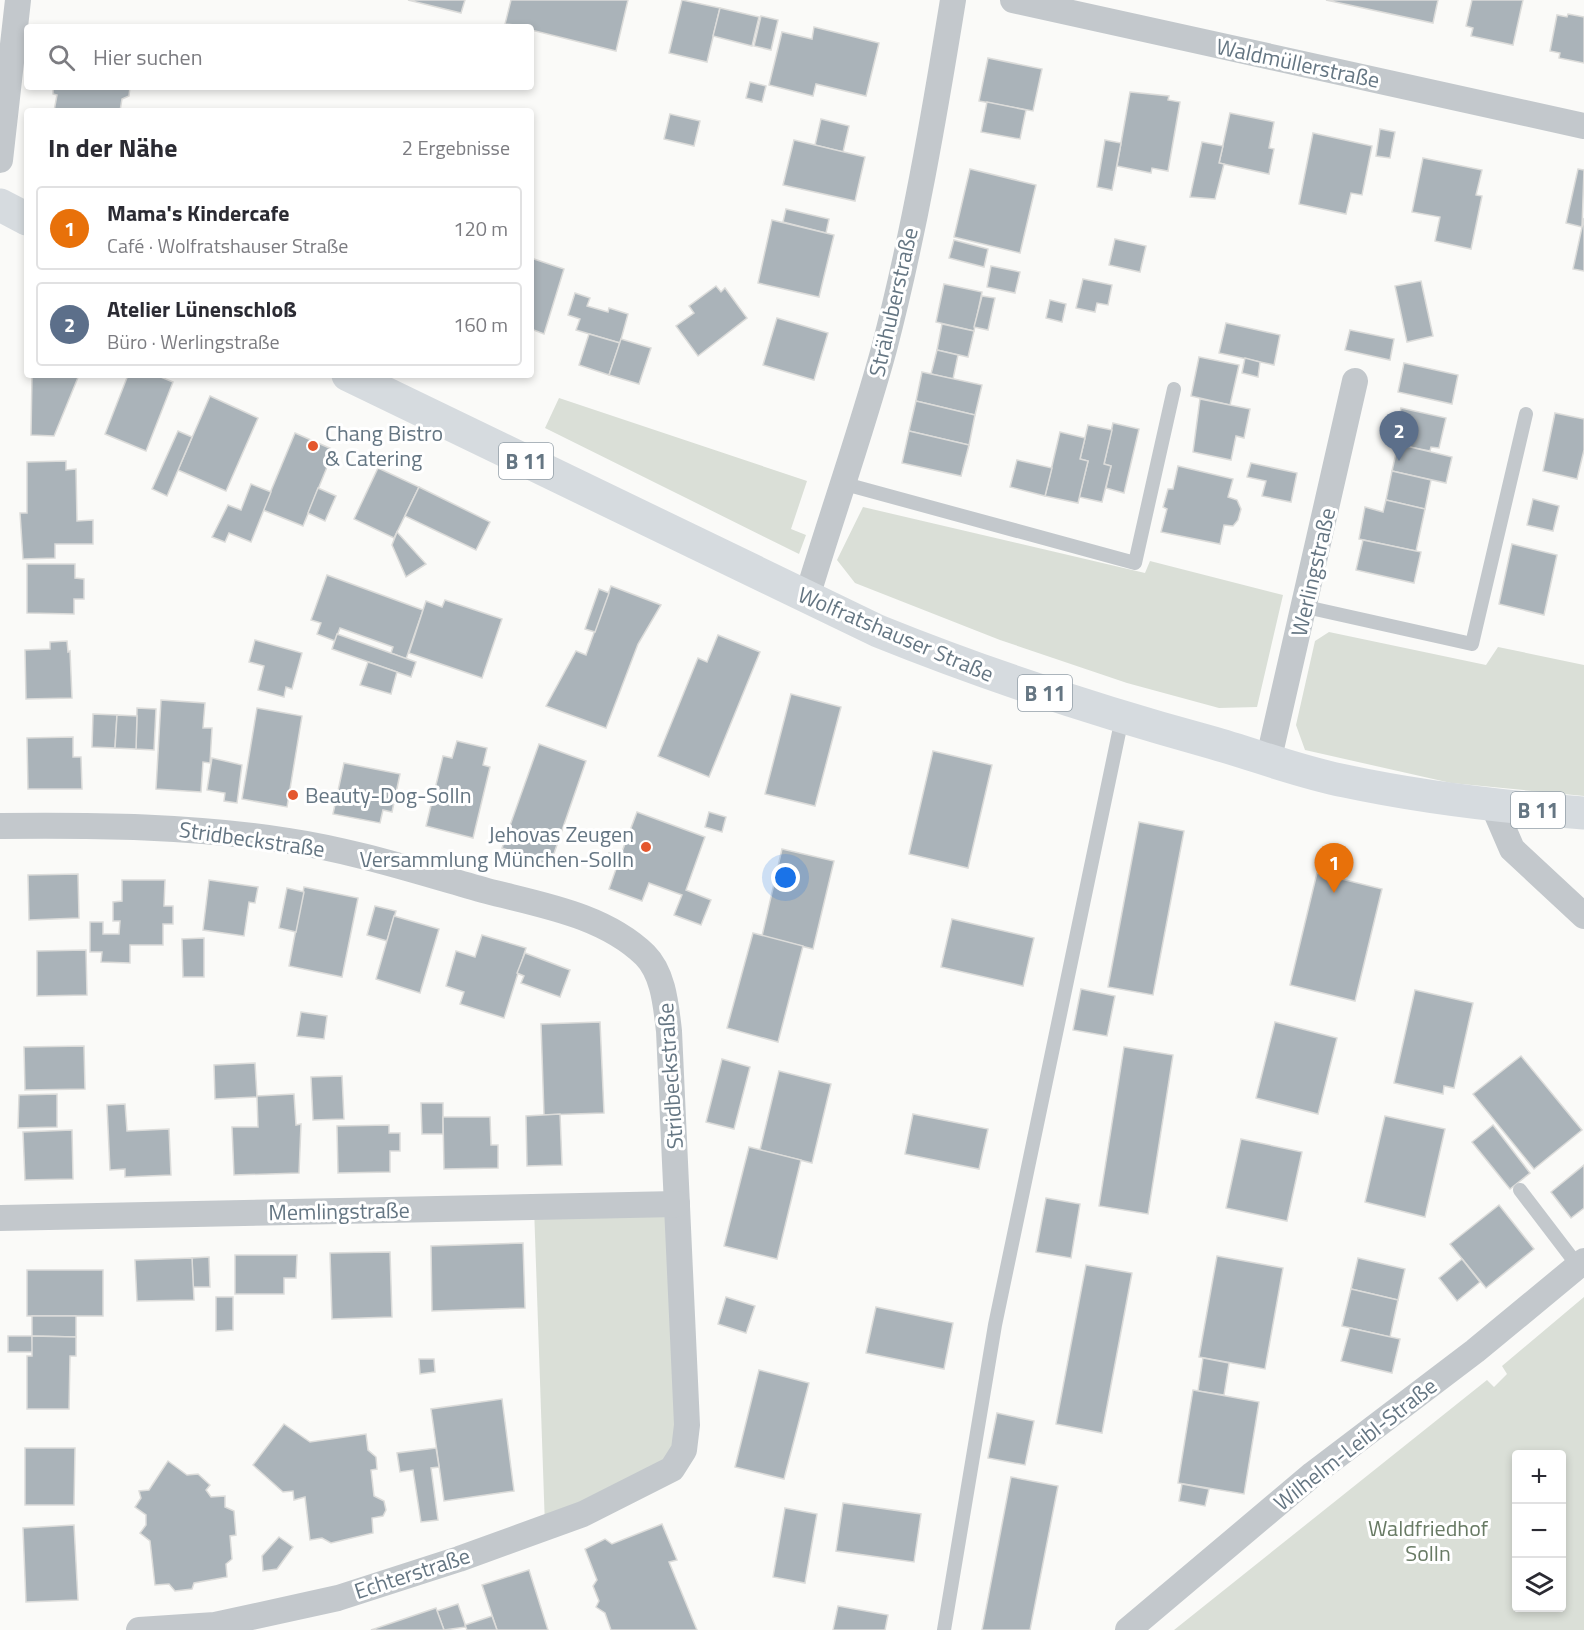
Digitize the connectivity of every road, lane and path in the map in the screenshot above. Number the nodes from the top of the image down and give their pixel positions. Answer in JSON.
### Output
{"nodes":[{"id":1,"x":18,"y":0,"type":"edge"},
{"id":2,"x":953,"y":0,"type":"edge"},
{"id":3,"x":1013,"y":0,"type":"edge"},
{"id":4,"x":5,"y":75,"type":"edge"},
{"id":5,"x":1584,"y":126,"type":"edge"},
{"id":6,"x":0,"y":160,"type":"edge"},
{"id":7,"x":0,"y":206,"type":"edge"},
{"id":8,"x":24,"y":218,"type":"edge"},
{"id":9,"x":354,"y":378,"type":"edge"},
{"id":10,"x":1355,"y":381,"type":"dead end"},
{"id":11,"x":1174,"y":389,"type":"dead end"},
{"id":12,"x":1526,"y":414,"type":"dead end"},
{"id":13,"x":845,"y":484,"type":"junction"},
{"id":14,"x":807,"y":597,"type":"junction"},
{"id":15,"x":1306,"y":607,"type":"junction"},
{"id":16,"x":1122,"y":718,"type":"junction"},
{"id":17,"x":1268,"y":762,"type":"junction"},
{"id":18,"x":1492,"y":806,"type":"junction"},
{"id":19,"x":1584,"y":813,"type":"edge"},
{"id":20,"x":0,"y":826,"type":"edge"},
{"id":21,"x":1584,"y":916,"type":"edge"},
{"id":22,"x":1521,"y":1190,"type":"dead end"},
{"id":23,"x":677,"y":1204,"type":"junction"},
{"id":24,"x":0,"y":1218,"type":"edge"},
{"id":25,"x":1581,"y":1263,"type":"edge"},
{"id":26,"x":672,"y":1469,"type":"joint"},
{"id":27,"x":139,"y":1630,"type":"edge"},
{"id":28,"x":944,"y":1630,"type":"edge"},
{"id":29,"x":1128,"y":1630,"type":"edge"}],
"edges":[{"from":1,"to":4,"type":"street"},
{"from":2,"to":13,"type":"street","name":"Strähuberstraße"},
{"from":3,"to":5,"type":"street","name":"Waldmüllerstraße"},
{"from":4,"to":6,"type":"street"},
{"from":7,"to":8,"type":"main road"},
{"from":9,"to":14,"type":"main road","name":"Wolfratshauser Straße","number":"B 11"},
{"from":10,"to":15,"type":"street","name":"Werlingstraße"},
{"from":11,"to":13,"type":"lane"},
{"from":12,"to":15,"type":"lane"},
{"from":13,"to":14,"type":"street","name":"Strähuberstraße"},
{"from":14,"to":16,"type":"main road","name":"Wolfratshauser Straße","number":"B 11"},
{"from":15,"to":17,"type":"street","name":"Werlingstraße"},
{"from":16,"to":17,"type":"main road","name":"Wolfratshauser Straße","number":"B 11"},
{"from":16,"to":28,"type":"lane"},
{"from":17,"to":18,"type":"main road","name":"Wolfratshauser Straße","number":"B 11"},
{"from":18,"to":19,"type":"main road","name":"Wolfratshauser Straße","number":"B 11"},
{"from":18,"to":21,"type":"street"},
{"from":20,"to":23,"type":"street","name":"Stridbeckstraße"},
{"from":22,"to":25,"type":"lane"},
{"from":23,"to":24,"type":"street","name":"Memlingstraße"},
{"from":23,"to":26,"type":"street","name":"Stridbeckstraße"},
{"from":25,"to":29,"type":"street","name":"Wilhelm-Leibl-Straße"},
{"from":26,"to":27,"type":"street","name":"Echterstraße"}]}
